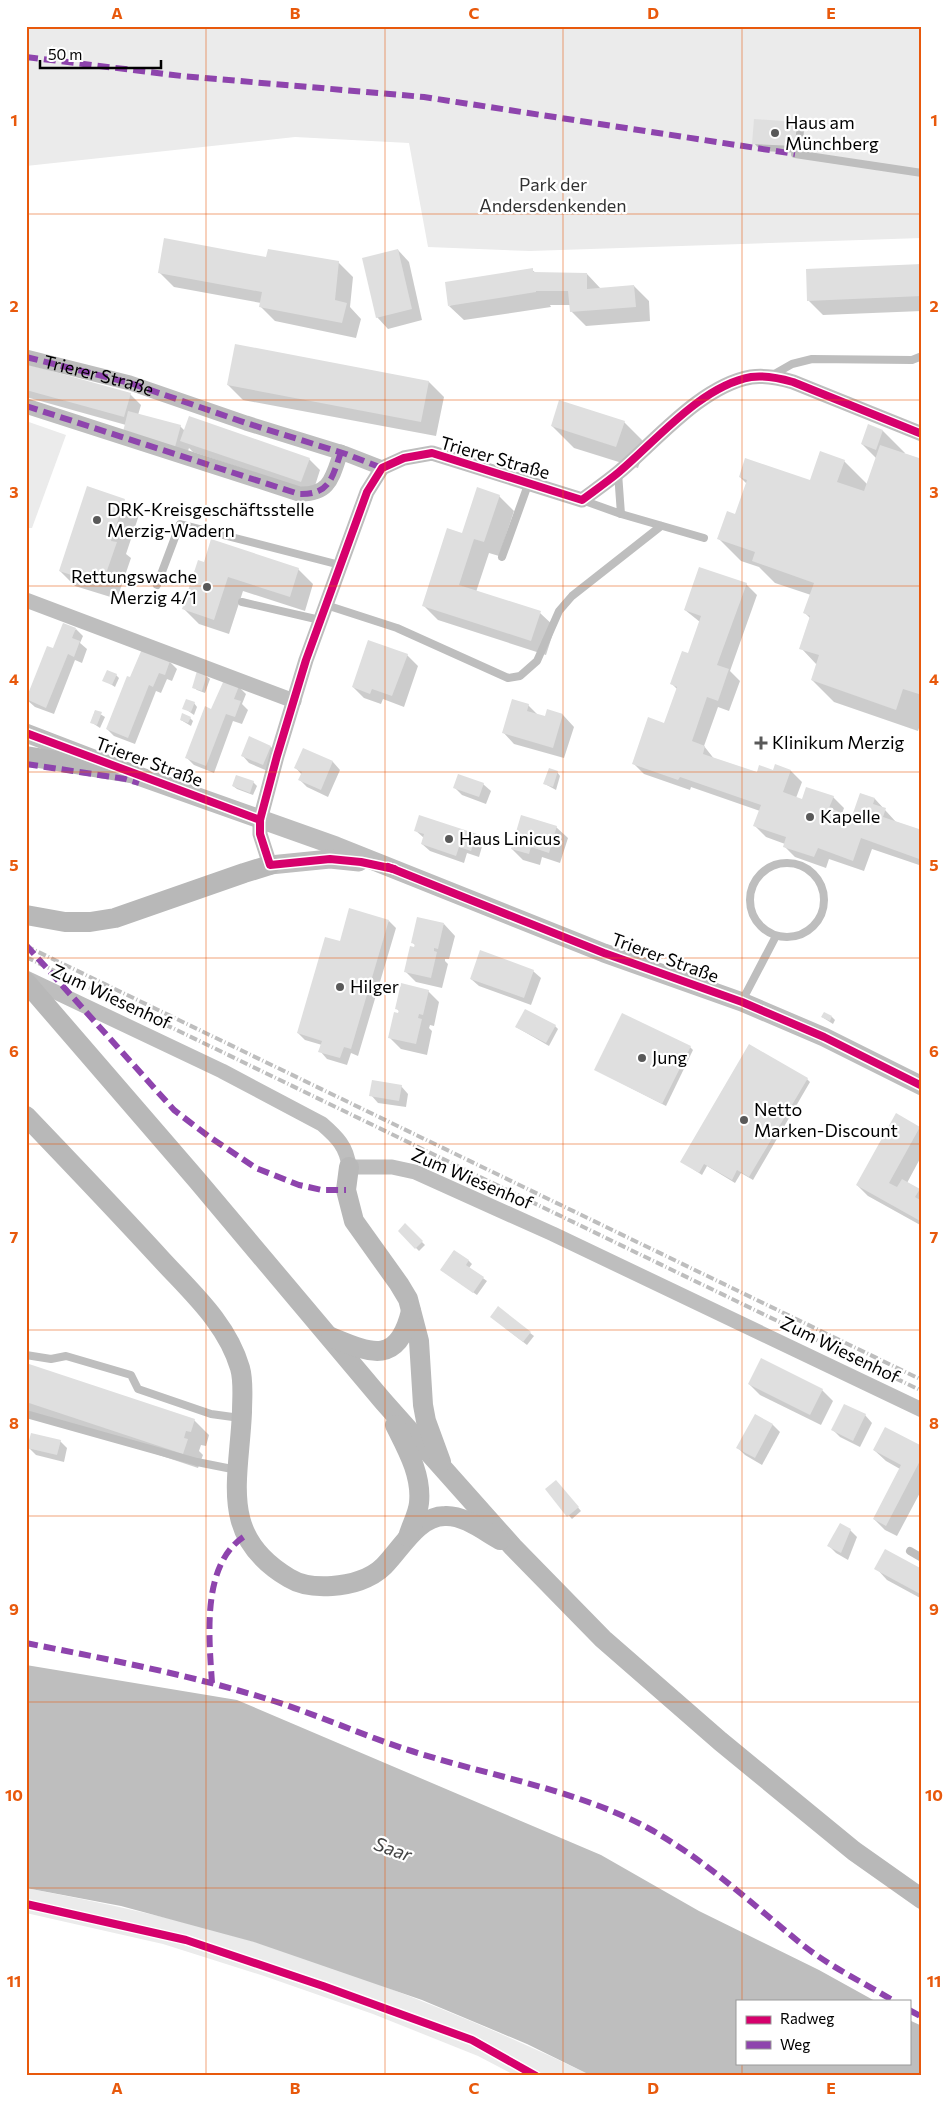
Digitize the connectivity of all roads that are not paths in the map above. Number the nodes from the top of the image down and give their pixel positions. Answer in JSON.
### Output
{"nodes":[{"id":1,"x":795,"y":154,"type":"dead end"},
{"id":2,"x":922,"y":173,"type":"edge"},
{"id":3,"x":922,"y":356,"type":"edge"},
{"id":4,"x":26,"y":357,"type":"edge"},
{"id":5,"x":771,"y":376,"type":"junction"},
{"id":6,"x":26,"y":406,"type":"edge"},
{"id":7,"x":922,"y":434,"type":"edge"},
{"id":8,"x":341,"y":452,"type":"junction"},
{"id":9,"x":382,"y":468,"type":"junction"},
{"id":10,"x":618,"y":473,"type":"junction"},
{"id":11,"x":529,"y":482,"type":"junction"},
{"id":12,"x":582,"y":500,"type":"junction"},
{"id":13,"x":622,"y":514,"type":"junction"},
{"id":14,"x":661,"y":526,"type":"junction"},
{"id":15,"x":704,"y":538,"type":"dead end"},
{"id":16,"x":502,"y":557,"type":"dead end"},
{"id":17,"x":340,"y":566,"type":"junction"},
{"id":18,"x":157,"y":585,"type":"dead end"},
{"id":19,"x":26,"y":600,"type":"edge"},
{"id":20,"x":242,"y":602,"type":"dead end"},
{"id":21,"x":326,"y":605,"type":"junction"},
{"id":22,"x":320,"y":620,"type":"junction"},
{"id":23,"x":294,"y":701,"type":"junction"},
{"id":24,"x":26,"y":732,"type":"edge"},
{"id":25,"x":26,"y":756,"type":"edge"},
{"id":26,"x":130,"y":773,"type":"junction"},
{"id":27,"x":260,"y":820,"type":"junction"},
{"id":28,"x":270,"y":865,"type":"junction"},
{"id":29,"x":394,"y":869,"type":"junction"},
{"id":30,"x":26,"y":915,"type":"edge"},
{"id":31,"x":776,"y":936,"type":"junction"},
{"id":32,"x":26,"y":978,"type":"edge"},
{"id":33,"x":26,"y":982,"type":"edge"},
{"id":34,"x":742,"y":1002,"type":"junction"},
{"id":35,"x":922,"y":1086,"type":"edge"},
{"id":36,"x":26,"y":1116,"type":"edge"},
{"id":37,"x":349,"y":1167,"type":"junction"},
{"id":38,"x":410,"y":1311,"type":"junction"},
{"id":39,"x":329,"y":1336,"type":"junction"},
{"id":40,"x":26,"y":1355,"type":"edge"},
{"id":41,"x":382,"y":1401,"type":"junction"},
{"id":42,"x":922,"y":1410,"type":"edge"},
{"id":43,"x":26,"y":1414,"type":"edge"},
{"id":44,"x":242,"y":1419,"type":"junction"},
{"id":45,"x":237,"y":1470,"type":"junction"},
{"id":46,"x":444,"y":1470,"type":"junction"},
{"id":47,"x":407,"y":1539,"type":"junction"},
{"id":48,"x":513,"y":1547,"type":"junction"},
{"id":49,"x":910,"y":1551,"type":"dead end"},
{"id":50,"x":922,"y":1558,"type":"edge"},
{"id":51,"x":922,"y":1899,"type":"edge"}],
"edges":[{"from":1,"to":2,"type":"lane"},
{"from":3,"to":5,"type":"lane"},
{"from":4,"to":8,"type":"street","name":"Trierer Straße"},
{"from":5,"to":7,"type":"street"},
{"from":5,"to":10,"type":"street"},
{"from":6,"to":8,"type":"street"},
{"from":8,"to":9,"type":"street","name":"Trierer Straße"},
{"from":9,"to":11,"type":"street","name":"Trierer Straße"},
{"from":9,"to":17,"type":"street"},
{"from":10,"to":12,"type":"street"},
{"from":10,"to":13,"type":"lane"},
{"from":11,"to":12,"type":"street","name":"Trierer Straße"},
{"from":11,"to":16,"type":"lane"},
{"from":12,"to":13,"type":"lane"},
{"from":13,"to":14,"type":"lane"},
{"from":14,"to":15,"type":"lane"},
{"from":14,"to":21,"type":"lane"},
{"from":17,"to":18,"type":"lane"},
{"from":17,"to":21,"type":"street"},
{"from":19,"to":23,"type":"street"},
{"from":20,"to":22,"type":"lane"},
{"from":21,"to":22,"type":"street"},
{"from":22,"to":23,"type":"street"},
{"from":23,"to":27,"type":"street"},
{"from":24,"to":26,"type":"street","name":"Trierer Straße"},
{"from":25,"to":26,"type":"main road"},
{"from":26,"to":27,"type":"street","name":"Trierer Straße"},
{"from":27,"to":28,"type":"street"},
{"from":27,"to":29,"type":"street","name":"Trierer Straße"},
{"from":28,"to":29,"type":"street","name":"Trierer Straße"},
{"from":28,"to":30,"type":"main road"},
{"from":29,"to":34,"type":"street","name":"Trierer Straße"},
{"from":31,"to":31,"type":"lane"},
{"from":31,"to":34,"type":"lane"},
{"from":32,"to":37,"type":"street","name":"Zum Wiesenhof"},
{"from":33,"to":39,"type":"main road"},
{"from":34,"to":35,"type":"street","name":"Trierer Straße"},
{"from":36,"to":44,"type":"main road"},
{"from":37,"to":38,"type":"main road"},
{"from":37,"to":42,"type":"street","name":"Zum Wiesenhof"},
{"from":38,"to":39,"type":"main road"},
{"from":38,"to":46,"type":"main road"},
{"from":39,"to":41,"type":"main road"},
{"from":40,"to":44,"type":"lane"},
{"from":41,"to":46,"type":"main road"},
{"from":41,"to":47,"type":"main road"},
{"from":43,"to":45,"type":"lane"},
{"from":44,"to":45,"type":"main road"},
{"from":45,"to":47,"type":"main road"},
{"from":46,"to":48,"type":"main road"},
{"from":47,"to":48,"type":"main road"},
{"from":48,"to":51,"type":"main road"},
{"from":49,"to":50,"type":"lane"}]}
